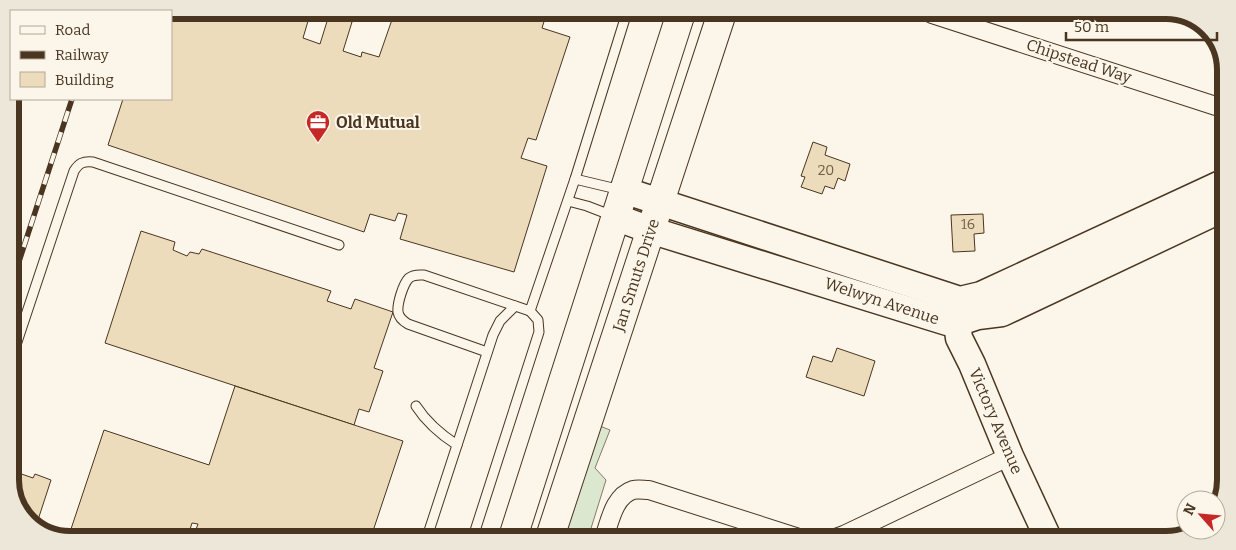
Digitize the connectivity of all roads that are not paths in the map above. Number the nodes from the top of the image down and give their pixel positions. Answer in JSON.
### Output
{"nodes":[{"id":1,"x":625,"y":19,"type":"edge"},
{"id":2,"x":679,"y":19,"type":"edge"},
{"id":3,"x":720,"y":19,"type":"edge"},
{"id":4,"x":947,"y":19,"type":"edge"},
{"id":5,"x":1217,"y":106,"type":"edge"},
{"id":6,"x":575,"y":179,"type":"junction"},
{"id":7,"x":1217,"y":186,"type":"edge"},
{"id":8,"x":623,"y":190,"type":"junction"},
{"id":9,"x":568,"y":201,"type":"junction"},
{"id":10,"x":660,"y":202,"type":"junction"},
{"id":11,"x":1217,"y":211,"type":"edge"},
{"id":12,"x":615,"y":217,"type":"junction"},
{"id":13,"x":650,"y":230,"type":"junction"},
{"id":14,"x":339,"y":245,"type":"dead end"},
{"id":15,"x":748,"y":245,"type":"junction"},
{"id":16,"x":515,"y":306,"type":"junction"},
{"id":17,"x":530,"y":311,"type":"junction"},
{"id":18,"x":958,"y":312,"type":"junction"},
{"id":19,"x":1002,"y":313,"type":"junction"},
{"id":20,"x":19,"y":336,"type":"edge"},
{"id":21,"x":488,"y":352,"type":"junction"},
{"id":22,"x":972,"y":364,"type":"junction"},
{"id":23,"x":416,"y":406,"type":"dead end"},
{"id":24,"x":457,"y":445,"type":"junction"},
{"id":25,"x":1010,"y":456,"type":"junction"},
{"id":26,"x":429,"y":531,"type":"edge"},
{"id":27,"x":474,"y":531,"type":"edge"},
{"id":28,"x":515,"y":531,"type":"edge"},
{"id":29,"x":552,"y":531,"type":"edge"},
{"id":30,"x":606,"y":531,"type":"edge"},
{"id":31,"x":777,"y":531,"type":"edge"},
{"id":32,"x":852,"y":531,"type":"edge"},
{"id":33,"x":1045,"y":531,"type":"edge"}],
"edges":[{"from":1,"to":6,"type":"lane"},
{"from":2,"to":8,"type":"main road"},
{"from":3,"to":10,"type":"main road","name":"Jan Smuts Drive"},
{"from":4,"to":5,"type":"street","name":"Chipstead Way"},
{"from":6,"to":8,"type":"lane"},
{"from":6,"to":9,"type":"lane"},
{"from":7,"to":18,"type":"street","name":"Welwyn Avenue"},
{"from":8,"to":10,"type":"street","name":"Welwyn Avenue"},
{"from":8,"to":12,"type":"main road"},
{"from":9,"to":12,"type":"lane"},
{"from":9,"to":17,"type":"lane"},
{"from":10,"to":13,"type":"main road","name":"Jan Smuts Drive"},
{"from":10,"to":15,"type":"street","name":"Welwyn Avenue"},
{"from":11,"to":19,"type":"street","name":"Welwyn Avenue"},
{"from":12,"to":13,"type":"street","name":"Welwyn Avenue"},
{"from":12,"to":28,"type":"main road"},
{"from":13,"to":15,"type":"street","name":"Welwyn Avenue"},
{"from":13,"to":29,"type":"main road","name":"Jan Smuts Drive"},
{"from":14,"to":20,"type":"lane"},
{"from":15,"to":18,"type":"street","name":"Welwyn Avenue"},
{"from":16,"to":17,"type":"lane"},
{"from":16,"to":21,"type":"lane"},
{"from":16,"to":21,"type":"lane"},
{"from":17,"to":27,"type":"lane"},
{"from":18,"to":19,"type":"street","name":"Welwyn Avenue"},
{"from":18,"to":22,"type":"street","name":"Victory Avenue"},
{"from":19,"to":22,"type":"street"},
{"from":21,"to":24,"type":"lane"},
{"from":22,"to":25,"type":"street","name":"Victory Avenue"},
{"from":23,"to":24,"type":"lane"},
{"from":24,"to":26,"type":"lane"},
{"from":25,"to":32,"type":"street"},
{"from":25,"to":33,"type":"street","name":"Victory Avenue"},
{"from":30,"to":31,"type":"street"}]}
